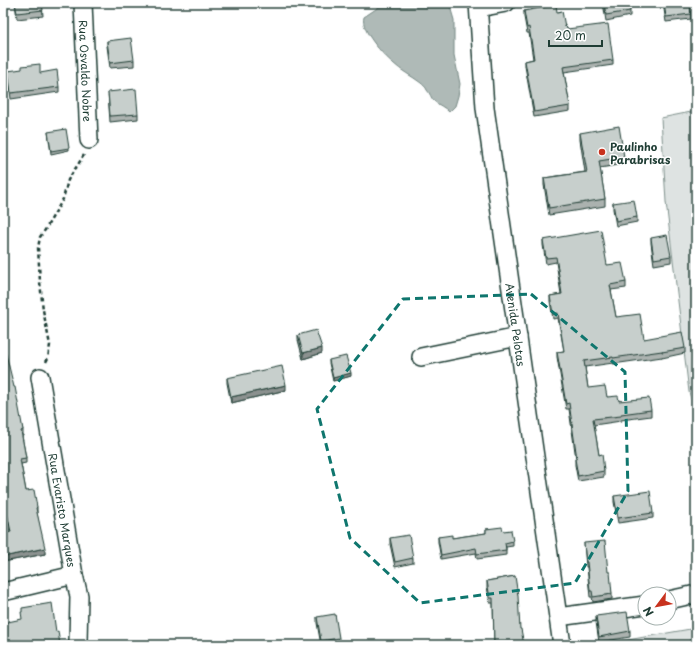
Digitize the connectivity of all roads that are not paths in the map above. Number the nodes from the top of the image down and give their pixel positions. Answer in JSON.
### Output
{"nodes":[{"id":1,"x":83,"y":3,"type":"edge"},
{"id":2,"x":506,"y":3,"type":"edge"},
{"id":3,"x":479,"y":5,"type":"edge"},
{"id":4,"x":89,"y":140,"type":"road end"},
{"id":5,"x":518,"y":337,"type":"junction"},
{"id":6,"x":421,"y":357,"type":"dead end"},
{"id":7,"x":40,"y":377,"type":"road end"},
{"id":8,"x":74,"y":575,"type":"junction"},
{"id":9,"x":3,"y":592,"type":"edge"},
{"id":10,"x":696,"y":594,"type":"edge"},
{"id":11,"x":677,"y":598,"type":"edge"},
{"id":12,"x":637,"y":606,"type":"edge"},
{"id":13,"x":558,"y":617,"type":"junction"},
{"id":14,"x":78,"y":642,"type":"dead end"},
{"id":15,"x":562,"y":645,"type":"edge"}],
"edges":[{"from":1,"to":4,"type":"street","name":"Rua Osvaldo Nobre"},
{"from":2,"to":3,"type":"street"},
{"from":3,"to":5,"type":"street","name":"Avenida Pelotas"},
{"from":5,"to":6,"type":"street"},
{"from":5,"to":13,"type":"street","name":"Avenida Pelotas"},
{"from":7,"to":8,"type":"street","name":"Rua Evaristo Marques"},
{"from":8,"to":9,"type":"street"},
{"from":8,"to":14,"type":"street","name":"Rua Evaristo Marques"},
{"from":10,"to":11,"type":"street"},
{"from":12,"to":13,"type":"street"},
{"from":13,"to":15,"type":"street","name":"Avenida Pelotas"}]}
